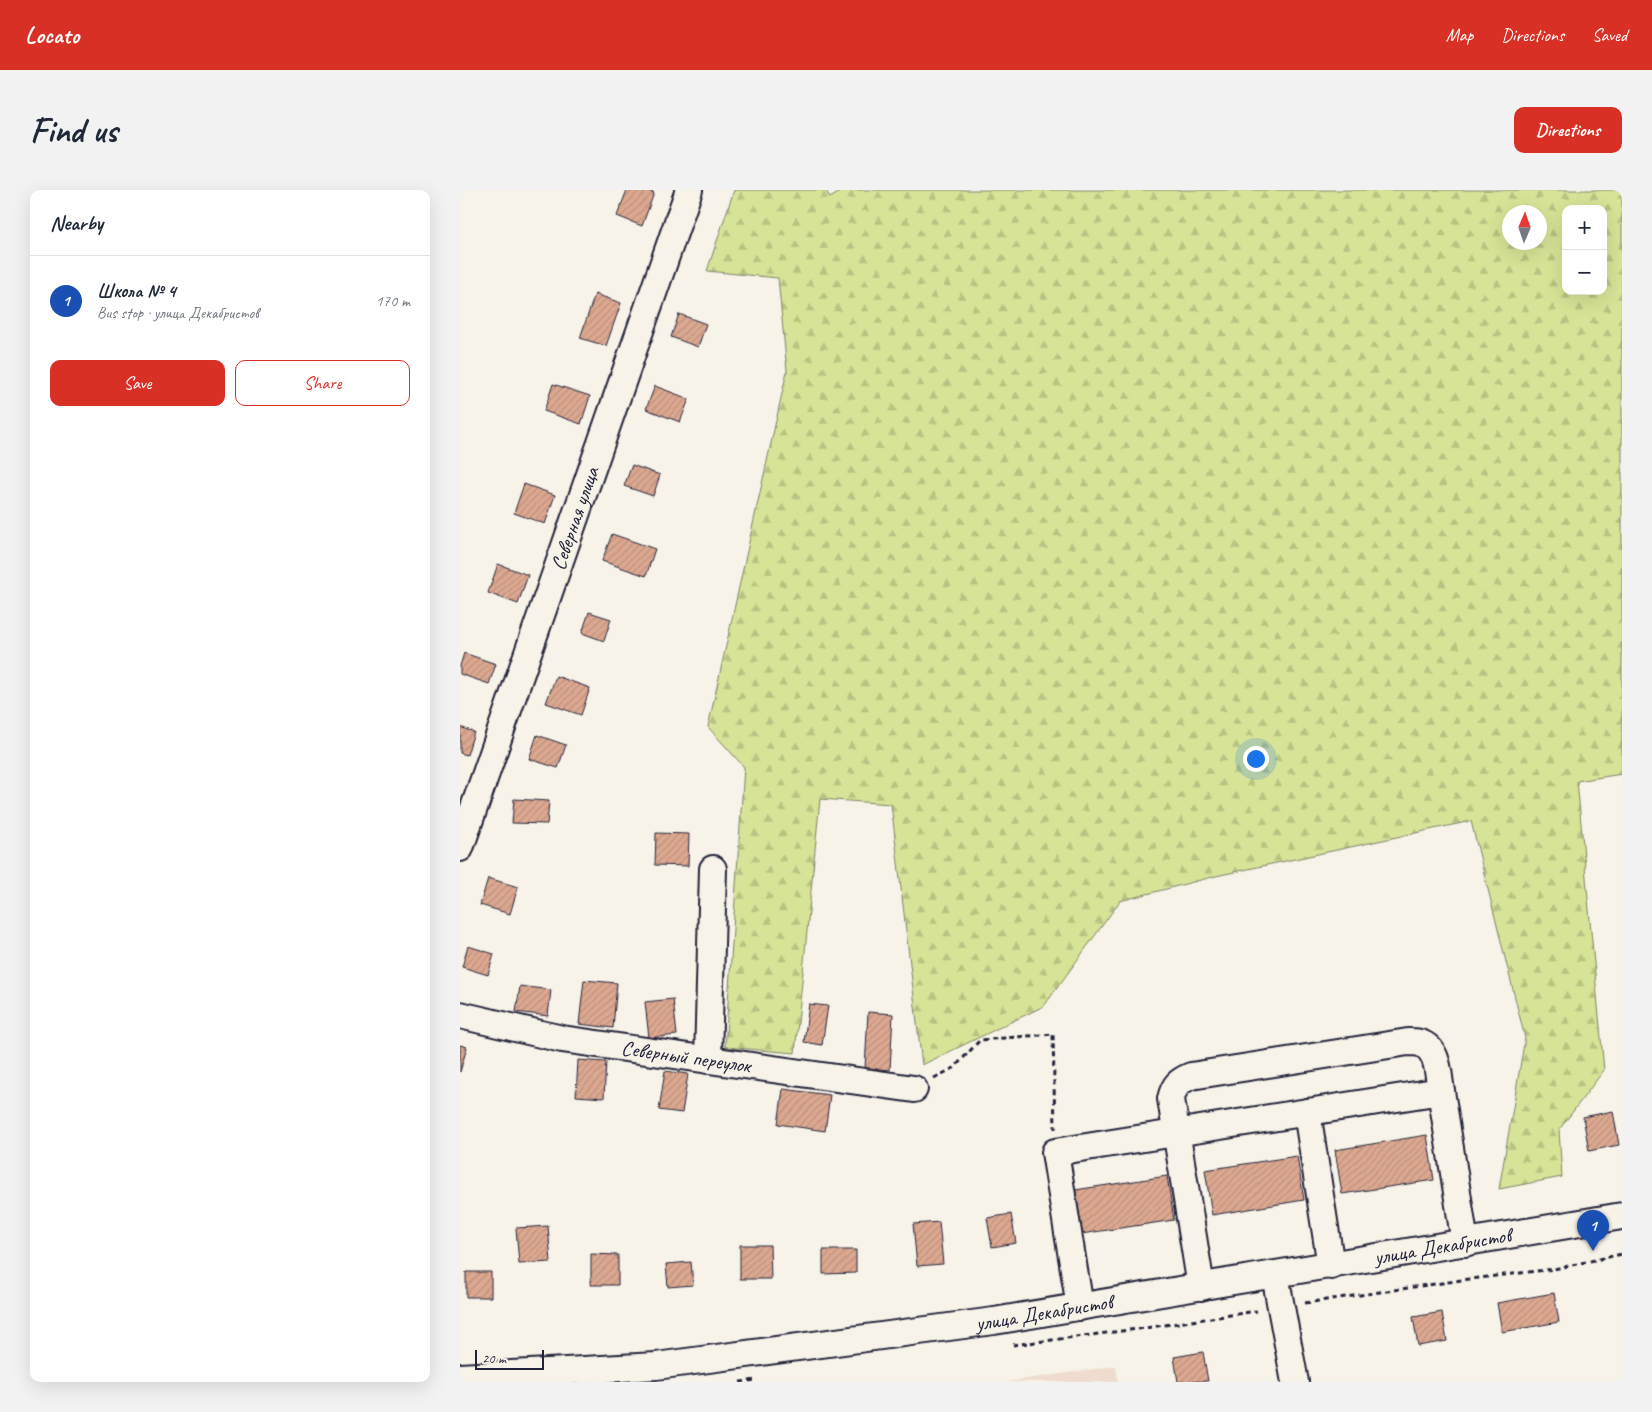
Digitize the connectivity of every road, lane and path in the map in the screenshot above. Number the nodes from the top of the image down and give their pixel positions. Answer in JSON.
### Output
{"nodes":[{"id":1,"x":689,"y":190,"type":"edge"},
{"id":2,"x":460,"y":848,"type":"edge"},
{"id":3,"x":713,"y":869,"type":"dead end"},
{"id":4,"x":460,"y":1015,"type":"edge"},
{"id":5,"x":708,"y":1060,"type":"junction"},
{"id":6,"x":914,"y":1088,"type":"joint"},
{"id":7,"x":1441,"y":1091,"type":"junction"},
{"id":8,"x":1307,"y":1112,"type":"junction"},
{"id":9,"x":1177,"y":1133,"type":"junction"},
{"id":10,"x":1055,"y":1152,"type":"junction"},
{"id":11,"x":1622,"y":1216,"type":"edge"},
{"id":12,"x":1465,"y":1243,"type":"junction"},
{"id":13,"x":1622,"y":1254,"type":"edge"},
{"id":14,"x":1331,"y":1266,"type":"junction"},
{"id":15,"x":1275,"y":1275,"type":"junction"},
{"id":16,"x":1201,"y":1287,"type":"junction"},
{"id":17,"x":1080,"y":1307,"type":"junction"},
{"id":18,"x":1281,"y":1307,"type":"junction"},
{"id":19,"x":1011,"y":1345,"type":"dead end"},
{"id":20,"x":460,"y":1377,"type":"edge"},
{"id":21,"x":760,"y":1379,"type":"dead end"},
{"id":22,"x":740,"y":1382,"type":"edge"},
{"id":23,"x":1295,"y":1382,"type":"edge"}],
"edges":[{"from":1,"to":2,"type":"street","name":"Северная улица"},
{"from":3,"to":5,"type":"street"},
{"from":4,"to":5,"type":"street","name":"Северный переулок"},
{"from":5,"to":6,"type":"street","name":"Северный переулок"},
{"from":6,"to":10,"type":"path"},
{"from":7,"to":8,"type":"street"},
{"from":7,"to":9,"type":"street"},
{"from":7,"to":12,"type":"street"},
{"from":8,"to":9,"type":"street"},
{"from":8,"to":14,"type":"street"},
{"from":9,"to":10,"type":"street"},
{"from":9,"to":16,"type":"street"},
{"from":10,"to":17,"type":"street"},
{"from":11,"to":12,"type":"street","name":"улица Декабристов"},
{"from":12,"to":14,"type":"street","name":"улица Декабристов"},
{"from":13,"to":18,"type":"path"},
{"from":14,"to":15,"type":"street","name":"улица Декабристов"},
{"from":15,"to":16,"type":"street","name":"улица Декабристов"},
{"from":15,"to":18,"type":"street"},
{"from":16,"to":17,"type":"street","name":"улица Декабристов"},
{"from":17,"to":20,"type":"street","name":"улица Декабристов"},
{"from":18,"to":19,"type":"path"},
{"from":18,"to":23,"type":"street"},
{"from":21,"to":22,"type":"path"}]}
